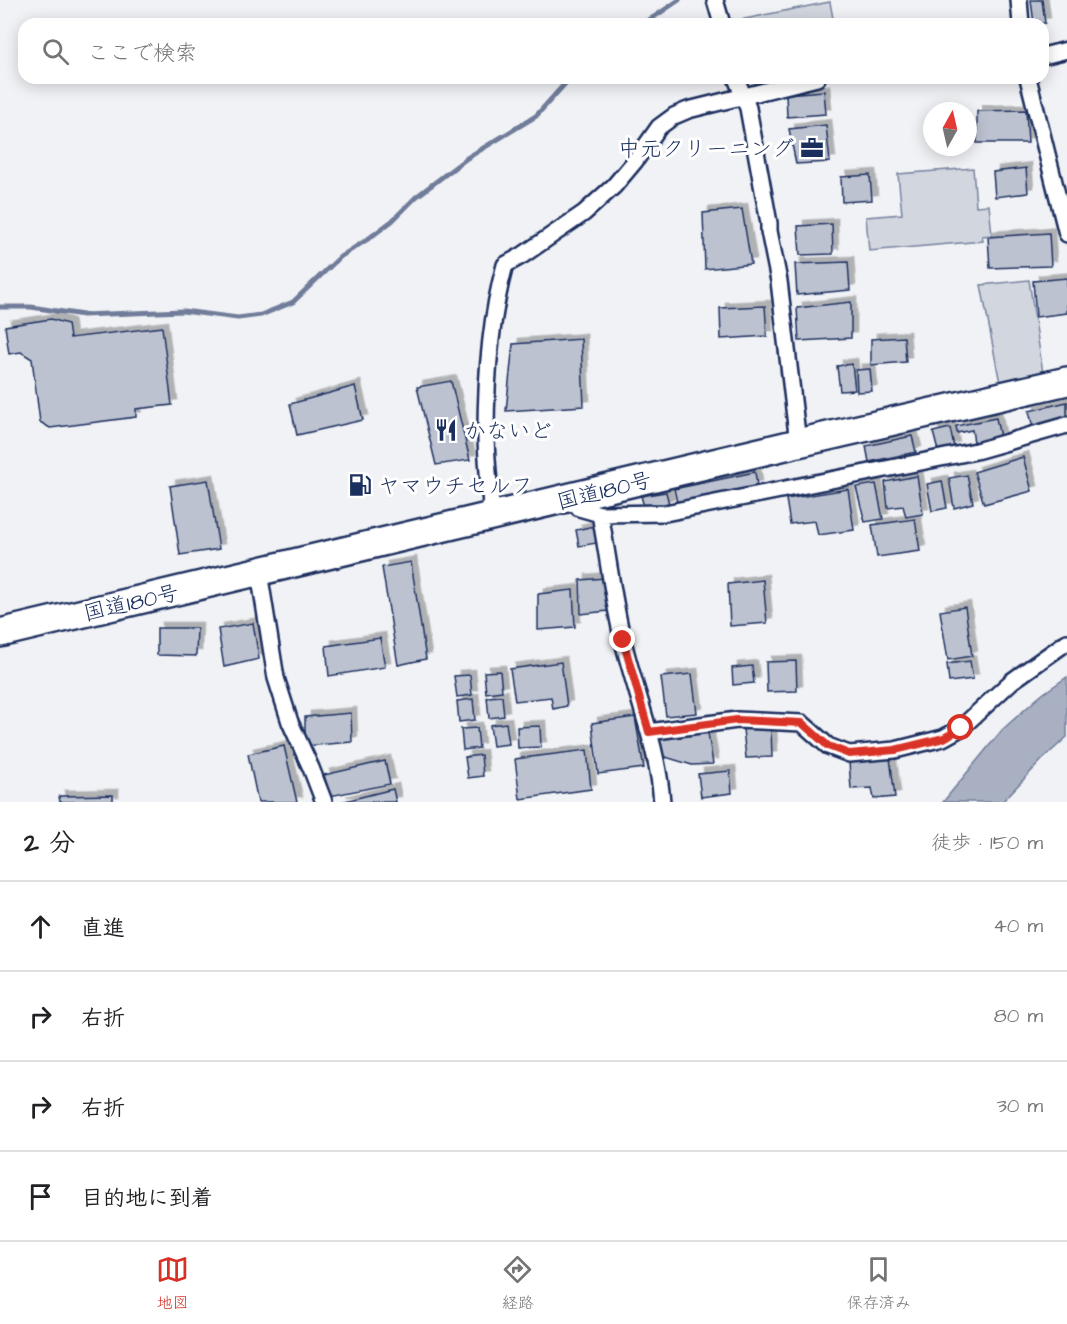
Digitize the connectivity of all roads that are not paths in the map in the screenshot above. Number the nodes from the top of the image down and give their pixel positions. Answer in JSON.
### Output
{"nodes":[{"id":1,"x":715,"y":0,"type":"edge"},
{"id":2,"x":1019,"y":0,"type":"edge"},
{"id":3,"x":720,"y":18,"type":"edge"},
{"id":4,"x":1020,"y":18,"type":"edge"},
{"id":5,"x":1067,"y":51,"type":"edge"},
{"id":6,"x":1049,"y":55,"type":"edge"},
{"id":7,"x":738,"y":84,"type":"edge"},
{"id":8,"x":793,"y":84,"type":"edge"},
{"id":9,"x":1030,"y":84,"type":"edge"},
{"id":10,"x":743,"y":96,"type":"junction"},
{"id":11,"x":1067,"y":234,"type":"edge"},
{"id":12,"x":1067,"y":381,"type":"edge"},
{"id":13,"x":1067,"y":425,"type":"edge"},
{"id":14,"x":798,"y":443,"type":"junction"},
{"id":15,"x":573,"y":498,"type":"junction"},
{"id":16,"x":600,"y":514,"type":"junction"},
{"id":17,"x":492,"y":517,"type":"junction"},
{"id":18,"x":259,"y":572,"type":"junction"},
{"id":19,"x":0,"y":633,"type":"edge"},
{"id":20,"x":1067,"y":642,"type":"edge"},
{"id":21,"x":649,"y":732,"type":"junction"},
{"id":22,"x":324,"y":802,"type":"edge"},
{"id":23,"x":662,"y":802,"type":"edge"}],
"edges":[{"from":1,"to":3,"type":"street"},
{"from":2,"to":4,"type":"street"},
{"from":5,"to":6,"type":"street"},
{"from":7,"to":10,"type":"street"},
{"from":8,"to":10,"type":"street"},
{"from":9,"to":11,"type":"street"},
{"from":10,"to":14,"type":"street"},
{"from":10,"to":17,"type":"street"},
{"from":12,"to":14,"type":"highway","name":"国道180号"},
{"from":13,"to":16,"type":"street"},
{"from":14,"to":15,"type":"highway","name":"国道180号"},
{"from":15,"to":16,"type":"street"},
{"from":15,"to":17,"type":"highway","name":"国道180号"},
{"from":16,"to":21,"type":"street"},
{"from":17,"to":18,"type":"highway","name":"国道180号"},
{"from":18,"to":19,"type":"highway","name":"国道180号"},
{"from":18,"to":22,"type":"street"},
{"from":20,"to":21,"type":"street"},
{"from":21,"to":23,"type":"street"}]}
